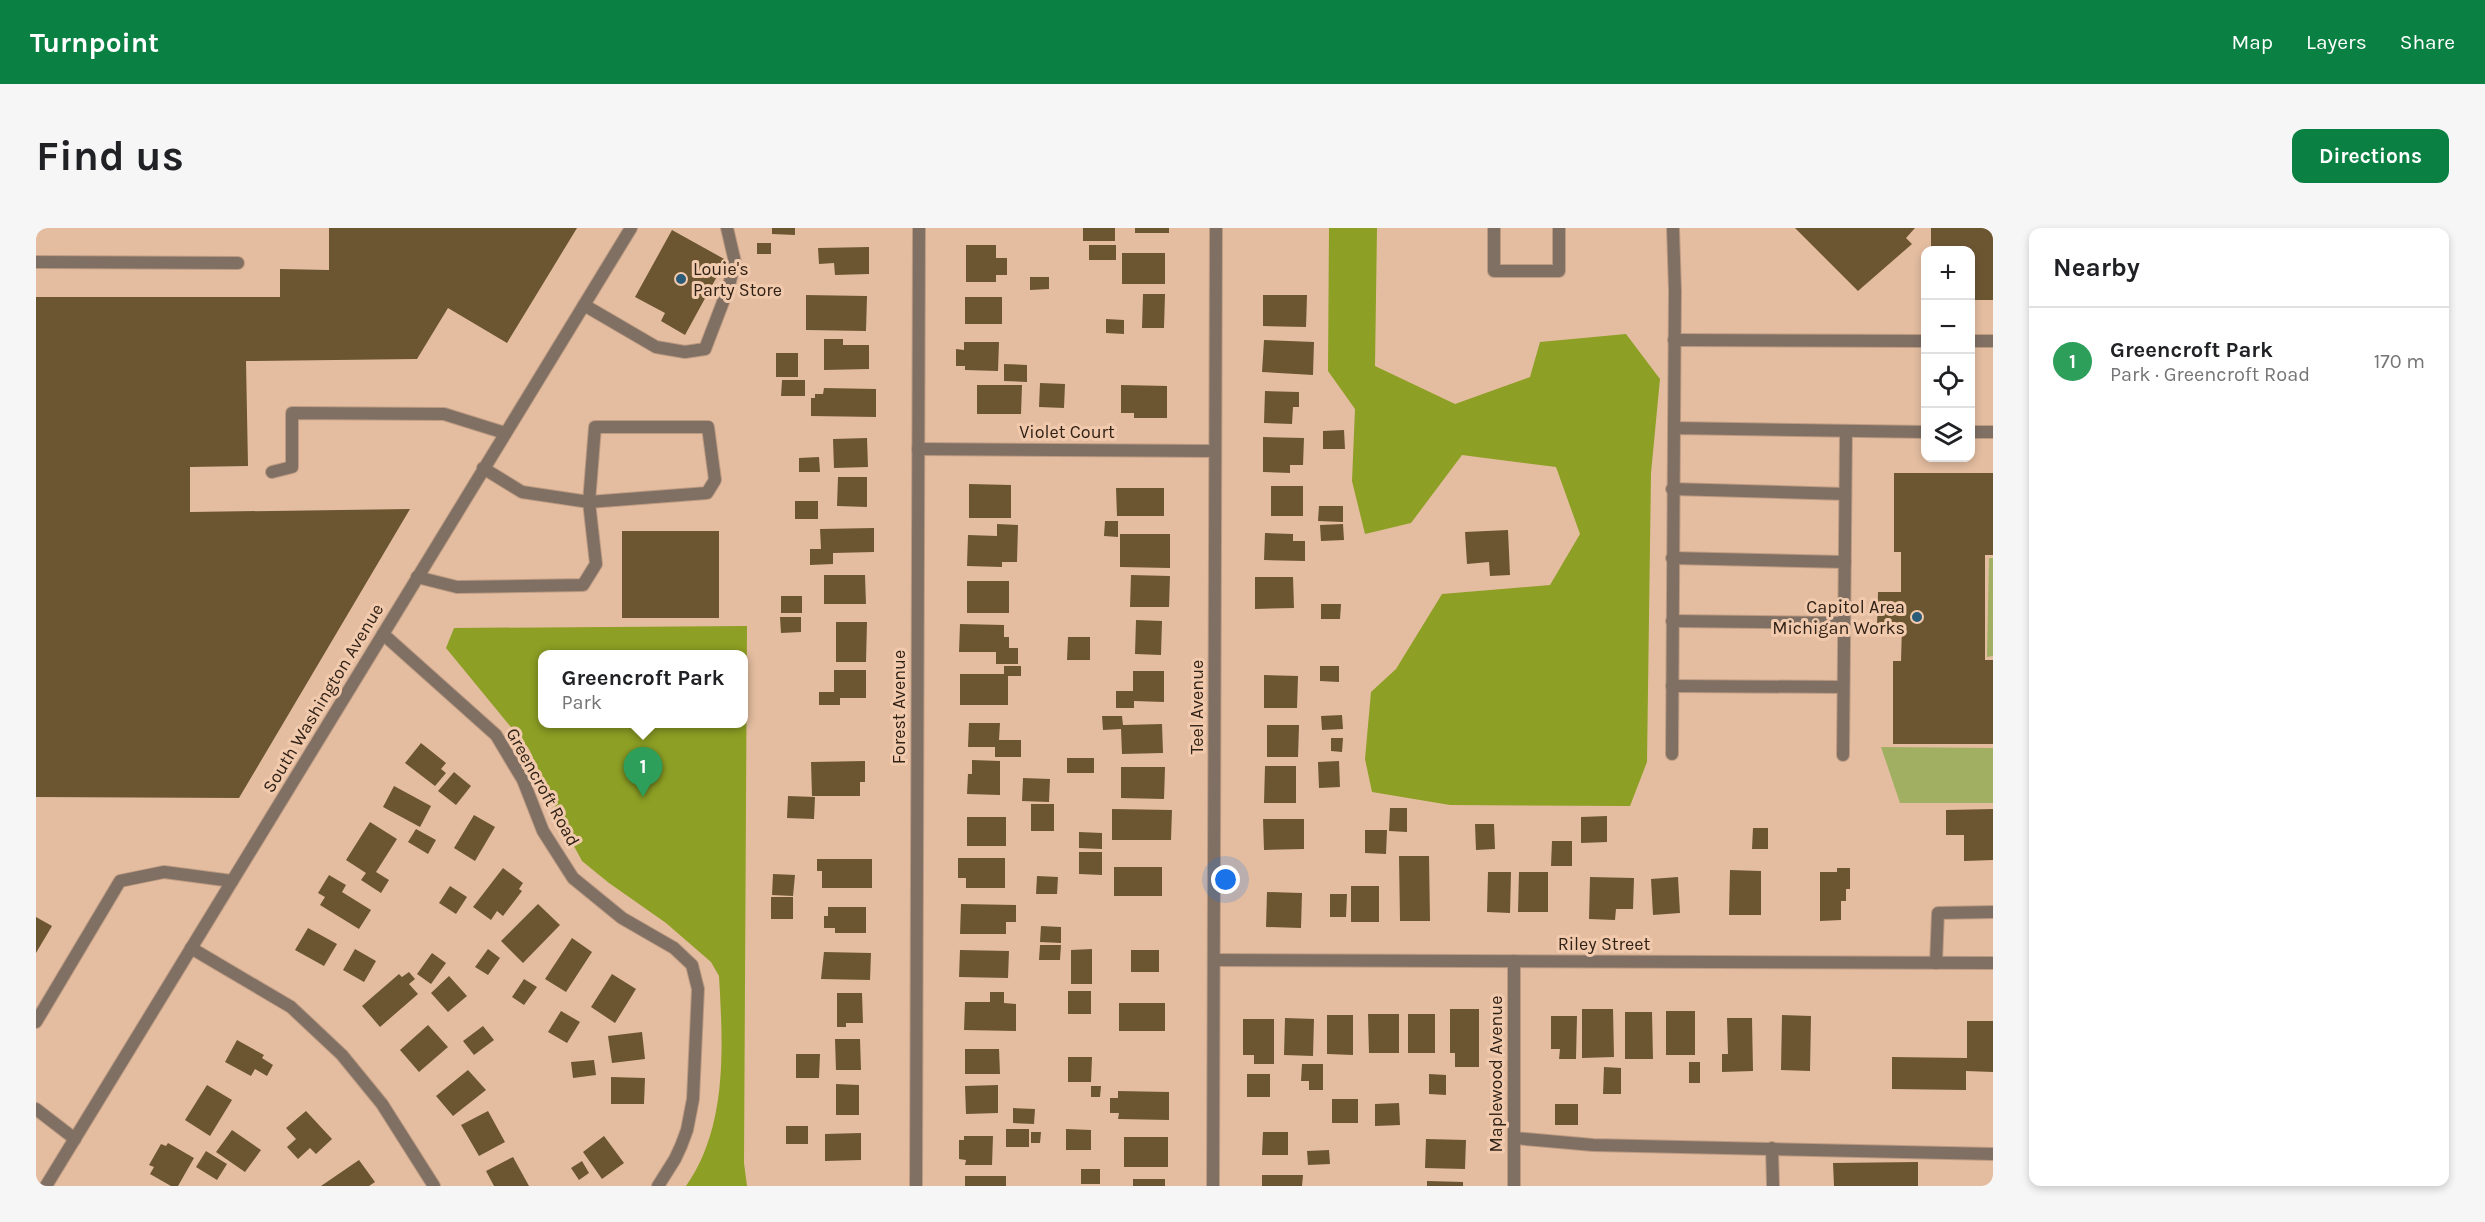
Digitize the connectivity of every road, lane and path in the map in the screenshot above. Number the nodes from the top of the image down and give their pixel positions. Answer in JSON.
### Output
{"nodes":[{"id":1,"x":631,"y":228,"type":"edge"},
{"id":2,"x":727,"y":228,"type":"edge"},
{"id":3,"x":919,"y":228,"type":"edge"},
{"id":4,"x":1216,"y":228,"type":"edge"},
{"id":5,"x":1494,"y":228,"type":"edge"},
{"id":6,"x":1559,"y":228,"type":"edge"},
{"id":7,"x":1673,"y":228,"type":"edge"},
{"id":8,"x":36,"y":262,"type":"edge"},
{"id":9,"x":238,"y":263,"type":"dead end"},
{"id":10,"x":584,"y":304,"type":"junction"},
{"id":11,"x":1674,"y":340,"type":"junction"},
{"id":12,"x":1921,"y":341,"type":"edge"},
{"id":13,"x":1975,"y":341,"type":"edge"},
{"id":14,"x":1993,"y":341,"type":"edge"},
{"id":15,"x":1674,"y":428,"type":"junction"},
{"id":16,"x":1846,"y":431,"type":"junction"},
{"id":17,"x":1921,"y":432,"type":"edge"},
{"id":18,"x":1975,"y":432,"type":"edge"},
{"id":19,"x":1993,"y":432,"type":"edge"},
{"id":20,"x":505,"y":433,"type":"junction"},
{"id":21,"x":918,"y":449,"type":"junction"},
{"id":22,"x":1215,"y":451,"type":"junction"},
{"id":23,"x":483,"y":468,"type":"junction"},
{"id":24,"x":272,"y":472,"type":"dead end"},
{"id":25,"x":1672,"y":489,"type":"junction"},
{"id":26,"x":1845,"y":494,"type":"junction"},
{"id":27,"x":589,"y":502,"type":"junction"},
{"id":28,"x":1672,"y":558,"type":"junction"},
{"id":29,"x":1845,"y":562,"type":"junction"},
{"id":30,"x":417,"y":577,"type":"junction"},
{"id":31,"x":1672,"y":621,"type":"junction"},
{"id":32,"x":1844,"y":623,"type":"junction"},
{"id":33,"x":383,"y":634,"type":"junction"},
{"id":34,"x":1672,"y":686,"type":"junction"},
{"id":35,"x":1843,"y":687,"type":"junction"},
{"id":36,"x":1672,"y":754,"type":"dead end"},
{"id":37,"x":1843,"y":755,"type":"dead end"},
{"id":38,"x":232,"y":881,"type":"junction"},
{"id":39,"x":1993,"y":912,"type":"edge"},
{"id":40,"x":191,"y":948,"type":"junction"},
{"id":41,"x":1214,"y":960,"type":"junction"},
{"id":42,"x":1514,"y":962,"type":"junction"},
{"id":43,"x":1936,"y":963,"type":"junction"},
{"id":44,"x":1993,"y":963,"type":"edge"},
{"id":45,"x":36,"y":1023,"type":"edge"},
{"id":46,"x":36,"y":1109,"type":"edge"},
{"id":47,"x":1514,"y":1138,"type":"junction"},
{"id":48,"x":75,"y":1139,"type":"junction"},
{"id":49,"x":1772,"y":1148,"type":"junction"},
{"id":50,"x":1993,"y":1154,"type":"edge"},
{"id":51,"x":46,"y":1186,"type":"edge"},
{"id":52,"x":434,"y":1186,"type":"edge"},
{"id":53,"x":657,"y":1186,"type":"edge"},
{"id":54,"x":916,"y":1186,"type":"edge"},
{"id":55,"x":1213,"y":1186,"type":"edge"},
{"id":56,"x":1514,"y":1186,"type":"edge"},
{"id":57,"x":1773,"y":1186,"type":"edge"}],
"edges":[{"from":1,"to":10,"type":"street","name":"South Washington Avenue"},
{"from":2,"to":10,"type":"street"},
{"from":3,"to":21,"type":"street","name":"Forest Avenue"},
{"from":4,"to":22,"type":"street","name":"Teel Avenue"},
{"from":5,"to":6,"type":"street"},
{"from":7,"to":11,"type":"street"},
{"from":8,"to":9,"type":"street"},
{"from":10,"to":20,"type":"street","name":"South Washington Avenue"},
{"from":11,"to":12,"type":"street"},
{"from":11,"to":15,"type":"street"},
{"from":13,"to":14,"type":"street"},
{"from":15,"to":16,"type":"street"},
{"from":15,"to":25,"type":"street"},
{"from":16,"to":17,"type":"street"},
{"from":16,"to":26,"type":"street"},
{"from":18,"to":19,"type":"street"},
{"from":20,"to":23,"type":"street","name":"South Washington Avenue"},
{"from":20,"to":24,"type":"street"},
{"from":21,"to":22,"type":"street","name":"Violet Court"},
{"from":21,"to":54,"type":"street","name":"Forest Avenue"},
{"from":22,"to":41,"type":"street","name":"Teel Avenue"},
{"from":23,"to":27,"type":"street"},
{"from":23,"to":30,"type":"street","name":"South Washington Avenue"},
{"from":25,"to":26,"type":"street"},
{"from":25,"to":28,"type":"street"},
{"from":26,"to":29,"type":"street"},
{"from":27,"to":27,"type":"street"},
{"from":27,"to":30,"type":"street"},
{"from":28,"to":29,"type":"street"},
{"from":28,"to":31,"type":"street"},
{"from":29,"to":32,"type":"street"},
{"from":30,"to":33,"type":"street","name":"South Washington Avenue"},
{"from":31,"to":32,"type":"street"},
{"from":31,"to":34,"type":"street"},
{"from":32,"to":35,"type":"street"},
{"from":33,"to":38,"type":"street","name":"South Washington Avenue"},
{"from":33,"to":53,"type":"street","name":"Greencroft Road"},
{"from":34,"to":35,"type":"street"},
{"from":34,"to":36,"type":"street"},
{"from":35,"to":37,"type":"street"},
{"from":38,"to":40,"type":"street","name":"South Washington Avenue"},
{"from":38,"to":45,"type":"street"},
{"from":39,"to":43,"type":"street"},
{"from":40,"to":48,"type":"street","name":"South Washington Avenue"},
{"from":40,"to":52,"type":"street"},
{"from":41,"to":42,"type":"street","name":"Riley Street"},
{"from":41,"to":55,"type":"street","name":"Teel Avenue"},
{"from":42,"to":43,"type":"street","name":"Riley Street"},
{"from":42,"to":47,"type":"street","name":"Maplewood Avenue"},
{"from":43,"to":44,"type":"street","name":"Riley Street"},
{"from":46,"to":48,"type":"street"},
{"from":47,"to":49,"type":"street"},
{"from":47,"to":56,"type":"street","name":"Maplewood Avenue"},
{"from":48,"to":51,"type":"street","name":"South Washington Avenue"},
{"from":49,"to":50,"type":"street"},
{"from":49,"to":57,"type":"street"}]}
